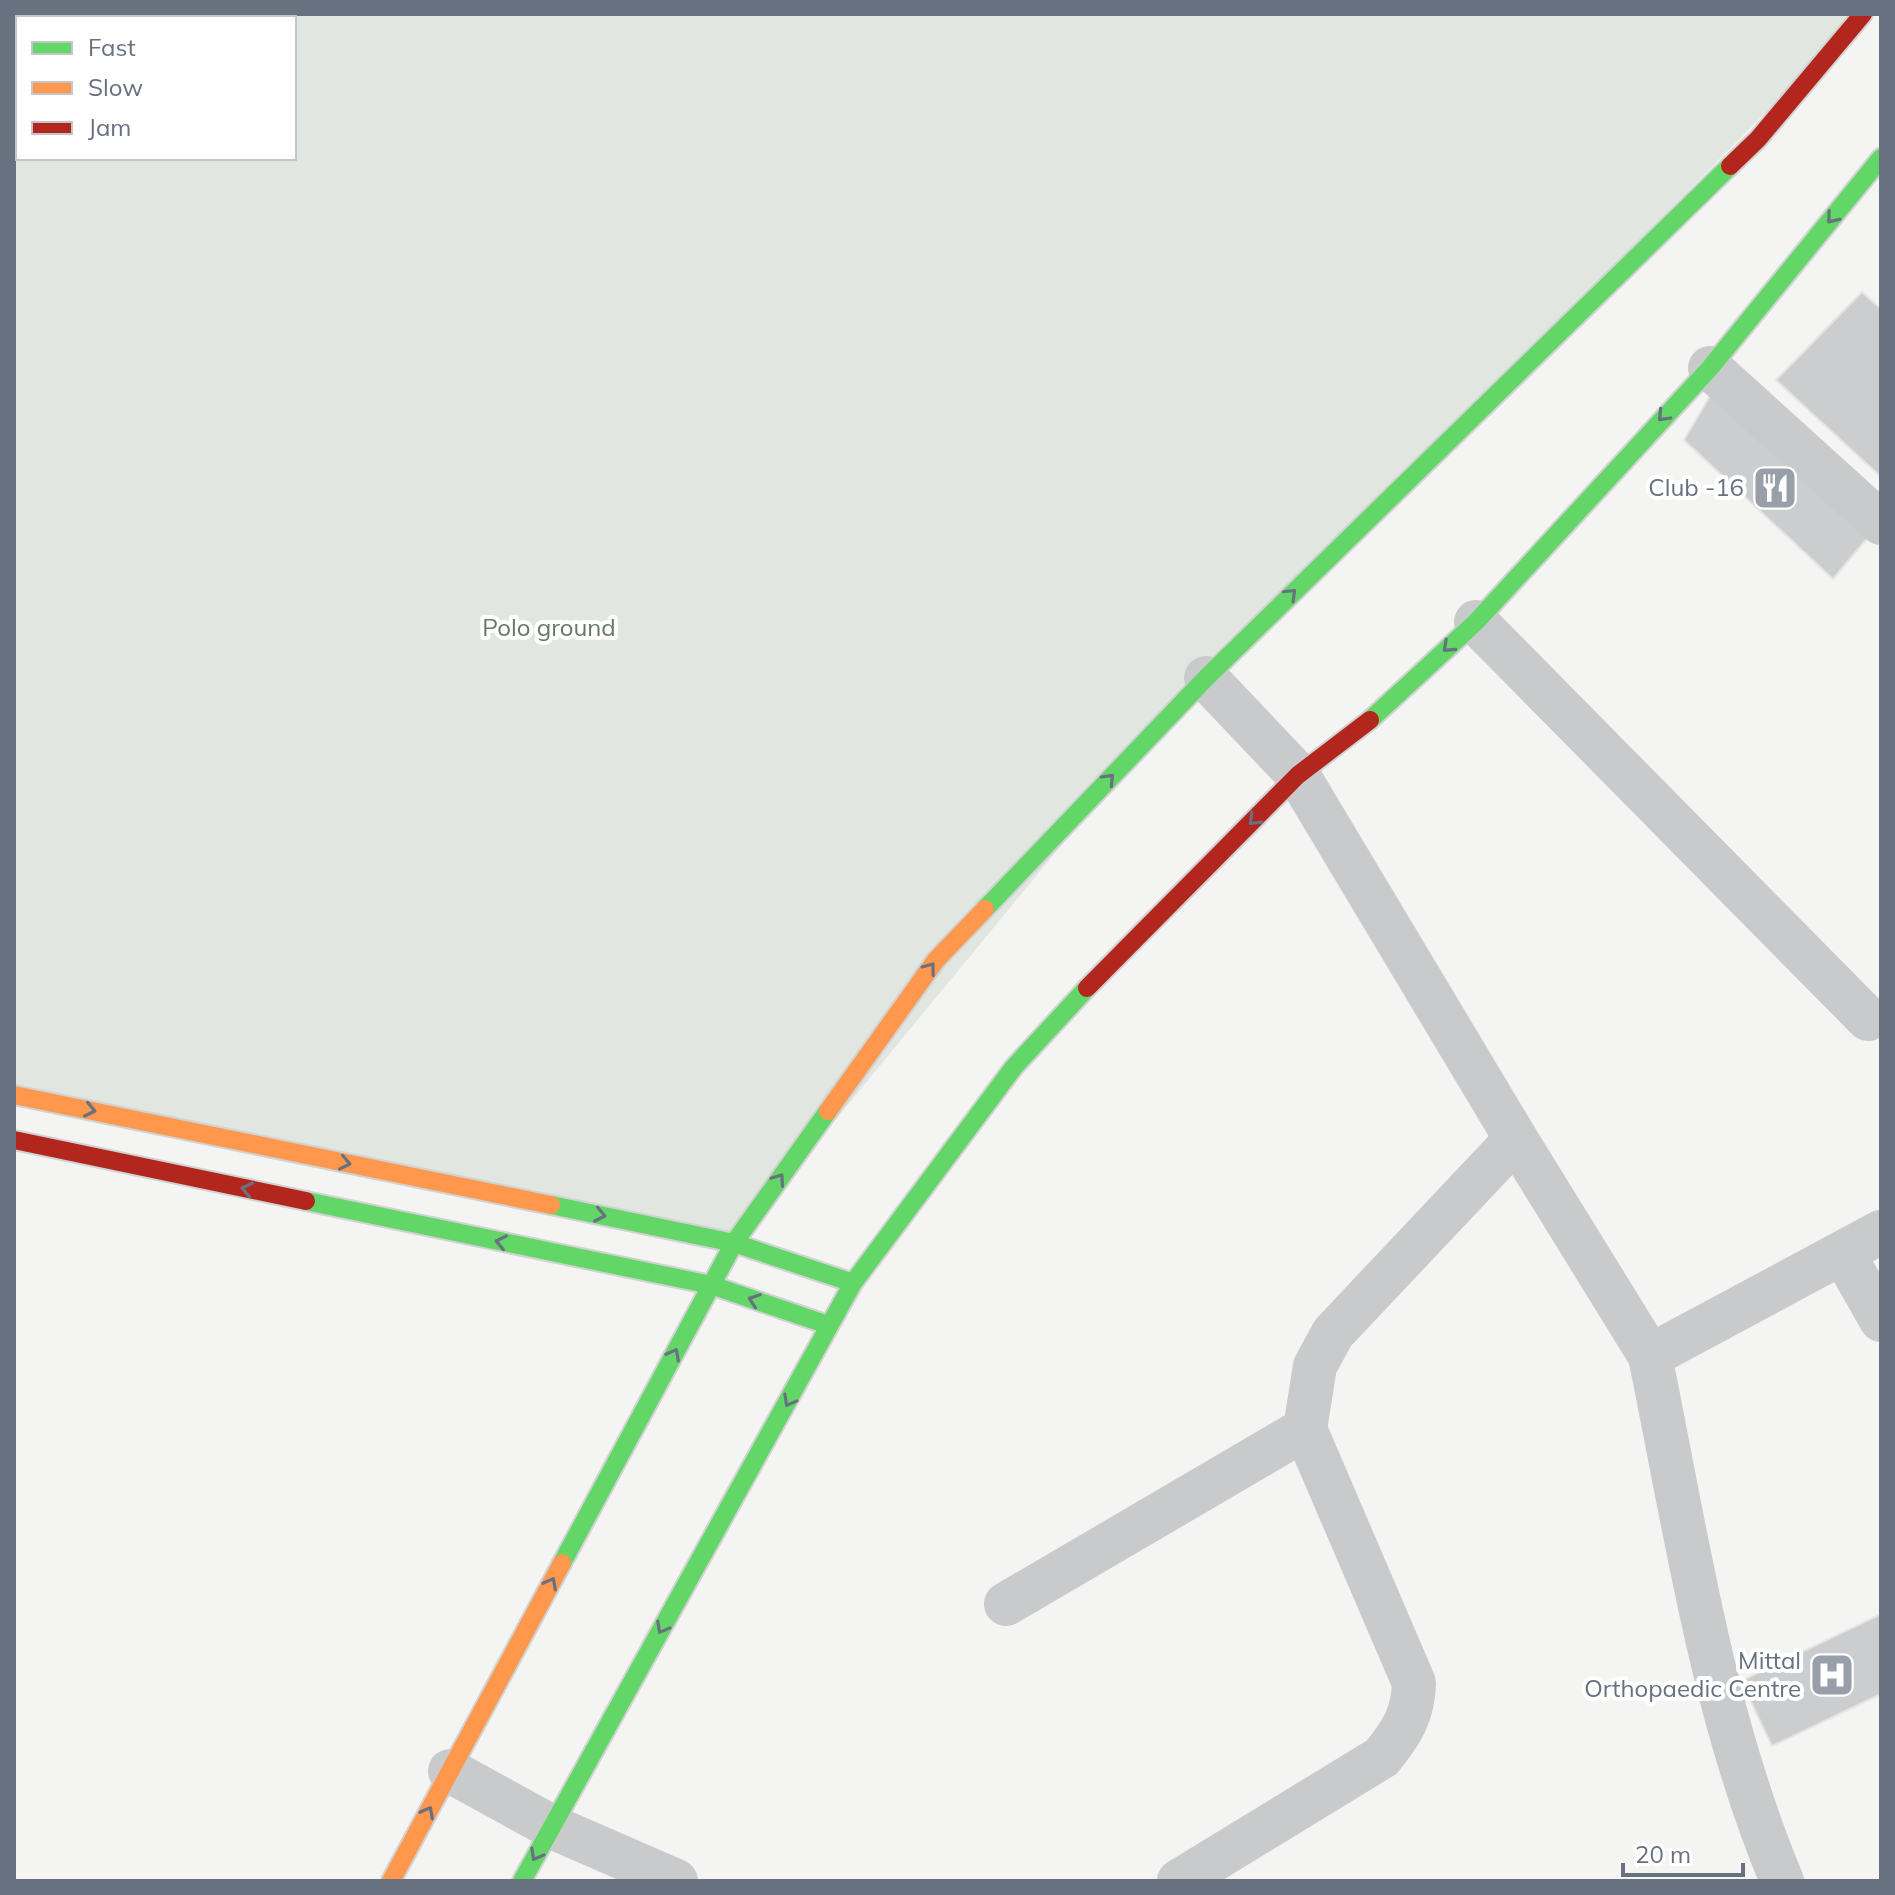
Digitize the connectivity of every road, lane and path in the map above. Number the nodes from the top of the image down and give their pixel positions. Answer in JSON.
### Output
{"nodes":[{"id":1,"x":1863,"y":14,"type":"edge"},
{"id":2,"x":1881,"y":158,"type":"edge"},
{"id":3,"x":1710,"y":368,"type":"junction"},
{"id":4,"x":1881,"y":523,"type":"edge"},
{"id":5,"x":1476,"y":622,"type":"junction"},
{"id":6,"x":1206,"y":678,"type":"junction"},
{"id":7,"x":1298,"y":775,"type":"junction"},
{"id":8,"x":1868,"y":1019,"type":"dead end"},
{"id":9,"x":14,"y":1095,"type":"edge"},
{"id":10,"x":1516,"y":1139,"type":"junction"},
{"id":11,"x":14,"y":1140,"type":"edge"},
{"id":12,"x":1881,"y":1232,"type":"edge"},
{"id":13,"x":734,"y":1243,"type":"junction"},
{"id":14,"x":1843,"y":1253,"type":"junction"},
{"id":15,"x":853,"y":1283,"type":"junction"},
{"id":16,"x":711,"y":1285,"type":"junction"},
{"id":17,"x":1881,"y":1320,"type":"edge"},
{"id":18,"x":828,"y":1325,"type":"junction"},
{"id":19,"x":1650,"y":1356,"type":"junction"},
{"id":20,"x":1305,"y":1429,"type":"junction"},
{"id":21,"x":1006,"y":1604,"type":"dead end"},
{"id":22,"x":450,"y":1771,"type":"junction"},
{"id":23,"x":552,"y":1827,"type":"junction"},
{"id":24,"x":391,"y":1881,"type":"edge"},
{"id":25,"x":522,"y":1881,"type":"edge"},
{"id":26,"x":676,"y":1881,"type":"edge"},
{"id":27,"x":1179,"y":1881,"type":"edge"},
{"id":28,"x":1782,"y":1881,"type":"edge"}],
"edges":[{"from":6,"to":1,"type":"main road","one_way":true},
{"from":2,"to":3,"type":"main road","one_way":true},
{"from":3,"to":4,"type":"street"},
{"from":3,"to":5,"type":"main road","one_way":true},
{"from":5,"to":7,"type":"main road","one_way":true},
{"from":5,"to":8,"type":"street"},
{"from":6,"to":7,"type":"street"},
{"from":13,"to":6,"type":"main road","one_way":true},
{"from":7,"to":10,"type":"street"},
{"from":7,"to":15,"type":"main road","one_way":true},
{"from":9,"to":13,"type":"main road","one_way":true},
{"from":10,"to":19,"type":"street"},
{"from":10,"to":20,"type":"street"},
{"from":16,"to":11,"type":"main road","one_way":true},
{"from":12,"to":14,"type":"street"},
{"from":13,"to":15,"type":"main road"},
{"from":13,"to":16,"type":"main road"},
{"from":14,"to":17,"type":"street"},
{"from":14,"to":19,"type":"street"},
{"from":15,"to":18,"type":"main road"},
{"from":18,"to":16,"type":"main road","one_way":true},
{"from":22,"to":16,"type":"main road","one_way":true},
{"from":18,"to":23,"type":"main road","one_way":true},
{"from":19,"to":28,"type":"street"},
{"from":20,"to":21,"type":"street"},
{"from":20,"to":27,"type":"street"},
{"from":22,"to":23,"type":"street"},
{"from":24,"to":22,"type":"main road","one_way":true},
{"from":23,"to":25,"type":"main road","one_way":true},
{"from":23,"to":26,"type":"street"}]}
